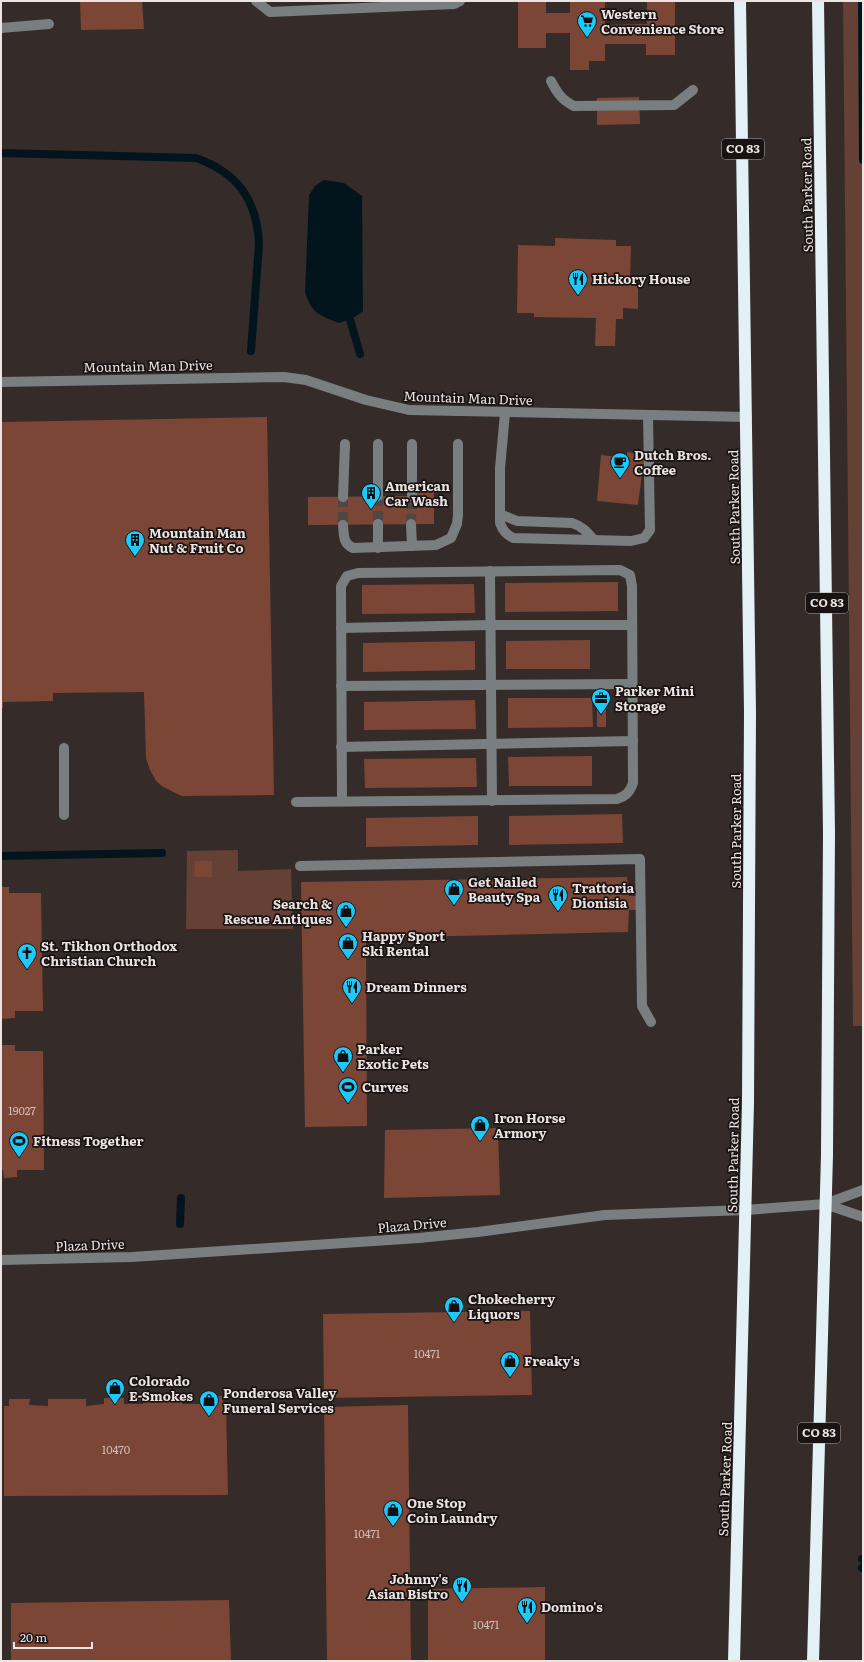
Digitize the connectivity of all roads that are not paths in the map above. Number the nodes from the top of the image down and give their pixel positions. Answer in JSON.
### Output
{"nodes":[{"id":1,"x":256,"y":1,"type":"edge"},
{"id":2,"x":460,"y":1,"type":"edge"},
{"id":3,"x":740,"y":1,"type":"edge"},
{"id":4,"x":818,"y":1,"type":"edge"},
{"id":5,"x":49,"y":24,"type":"dead end"},
{"id":6,"x":1,"y":28,"type":"edge"},
{"id":7,"x":551,"y":81,"type":"dead end"},
{"id":8,"x":693,"y":90,"type":"dead end"},
{"id":9,"x":1,"y":382,"type":"edge"},
{"id":10,"x":505,"y":413,"type":"junction"},
{"id":11,"x":648,"y":416,"type":"junction"},
{"id":12,"x":747,"y":417,"type":"junction"},
{"id":13,"x":345,"y":444,"type":"dead end"},
{"id":14,"x":378,"y":444,"type":"dead end"},
{"id":15,"x":412,"y":444,"type":"dead end"},
{"id":16,"x":458,"y":444,"type":"dead end"},
{"id":17,"x":378,"y":496,"type":"tunnel mouth"},
{"id":18,"x":412,"y":496,"type":"tunnel mouth"},
{"id":19,"x":343,"y":497,"type":"tunnel mouth"},
{"id":20,"x":500,"y":514,"type":"junction"},
{"id":21,"x":378,"y":524,"type":"tunnel mouth"},
{"id":22,"x":411,"y":524,"type":"tunnel mouth"},
{"id":23,"x":343,"y":525,"type":"tunnel mouth"},
{"id":24,"x":594,"y":540,"type":"junction"},
{"id":25,"x":412,"y":546,"type":"junction"},
{"id":26,"x":378,"y":548,"type":"junction"},
{"id":27,"x":490,"y":571,"type":"junction"},
{"id":28,"x":490,"y":625,"type":"junction"},
{"id":29,"x":632,"y":625,"type":"junction"},
{"id":30,"x":341,"y":628,"type":"junction"},
{"id":31,"x":490,"y":684,"type":"junction"},
{"id":32,"x":632,"y":684,"type":"junction"},
{"id":33,"x":341,"y":686,"type":"junction"},
{"id":34,"x":633,"y":741,"type":"junction"},
{"id":35,"x":492,"y":744,"type":"junction"},
{"id":36,"x":341,"y":747,"type":"junction"},
{"id":37,"x":64,"y":748,"type":"dead end"},
{"id":38,"x":492,"y":801,"type":"junction"},
{"id":39,"x":296,"y":802,"type":"dead end"},
{"id":40,"x":342,"y":802,"type":"junction"},
{"id":41,"x":64,"y":815,"type":"dead end"},
{"id":42,"x":300,"y":866,"type":"dead end"},
{"id":43,"x":652,"y":1022,"type":"dead end"},
{"id":44,"x":863,"y":1190,"type":"edge"},
{"id":45,"x":825,"y":1204,"type":"junction"},
{"id":46,"x":746,"y":1210,"type":"junction"},
{"id":47,"x":863,"y":1218,"type":"edge"},
{"id":48,"x":1,"y":1260,"type":"edge"},
{"id":49,"x":734,"y":1661,"type":"edge"},
{"id":50,"x":814,"y":1661,"type":"edge"}],
"edges":[{"from":1,"to":2,"type":"street"},
{"from":3,"to":12,"type":"highway","name":"South Parker Road","number":"CO 83"},
{"from":4,"to":45,"type":"highway","name":"South Parker Road","number":"CO 83"},
{"from":5,"to":6,"type":"street"},
{"from":7,"to":8,"type":"street"},
{"from":9,"to":10,"type":"street","name":"Mountain Man Drive"},
{"from":10,"to":11,"type":"street","name":"Mountain Man Drive"},
{"from":10,"to":20,"type":"street"},
{"from":11,"to":12,"type":"street","name":"Mountain Man Drive"},
{"from":11,"to":24,"type":"street"},
{"from":12,"to":46,"type":"highway","name":"South Parker Road","number":"CO 83"},
{"from":13,"to":19,"type":"street"},
{"from":14,"to":17,"type":"street"},
{"from":15,"to":18,"type":"street"},
{"from":16,"to":25,"type":"street"},
{"from":20,"to":24,"type":"street"},
{"from":20,"to":24,"type":"street"},
{"from":21,"to":26,"type":"street"},
{"from":22,"to":25,"type":"street"},
{"from":23,"to":26,"type":"street"},
{"from":25,"to":26,"type":"street"},
{"from":27,"to":28,"type":"street"},
{"from":27,"to":29,"type":"street"},
{"from":27,"to":30,"type":"street"},
{"from":28,"to":29,"type":"street"},
{"from":28,"to":30,"type":"street"},
{"from":28,"to":31,"type":"street"},
{"from":29,"to":32,"type":"street"},
{"from":30,"to":33,"type":"street"},
{"from":31,"to":32,"type":"street"},
{"from":31,"to":33,"type":"street"},
{"from":31,"to":35,"type":"street"},
{"from":32,"to":34,"type":"street"},
{"from":33,"to":36,"type":"street"},
{"from":34,"to":35,"type":"street"},
{"from":34,"to":38,"type":"street"},
{"from":35,"to":36,"type":"street"},
{"from":35,"to":38,"type":"street"},
{"from":36,"to":40,"type":"street"},
{"from":37,"to":41,"type":"street"},
{"from":38,"to":40,"type":"street"},
{"from":39,"to":40,"type":"street"},
{"from":42,"to":43,"type":"street"},
{"from":44,"to":45,"type":"street","name":"Plaza Drive"},
{"from":45,"to":46,"type":"street","name":"Plaza Drive"},
{"from":45,"to":47,"type":"street","name":"Plaza Drive"},
{"from":45,"to":50,"type":"highway","name":"South Parker Road","number":"CO 83"},
{"from":46,"to":48,"type":"street","name":"Plaza Drive"},
{"from":46,"to":49,"type":"highway","name":"South Parker Road","number":"CO 83"}]}
